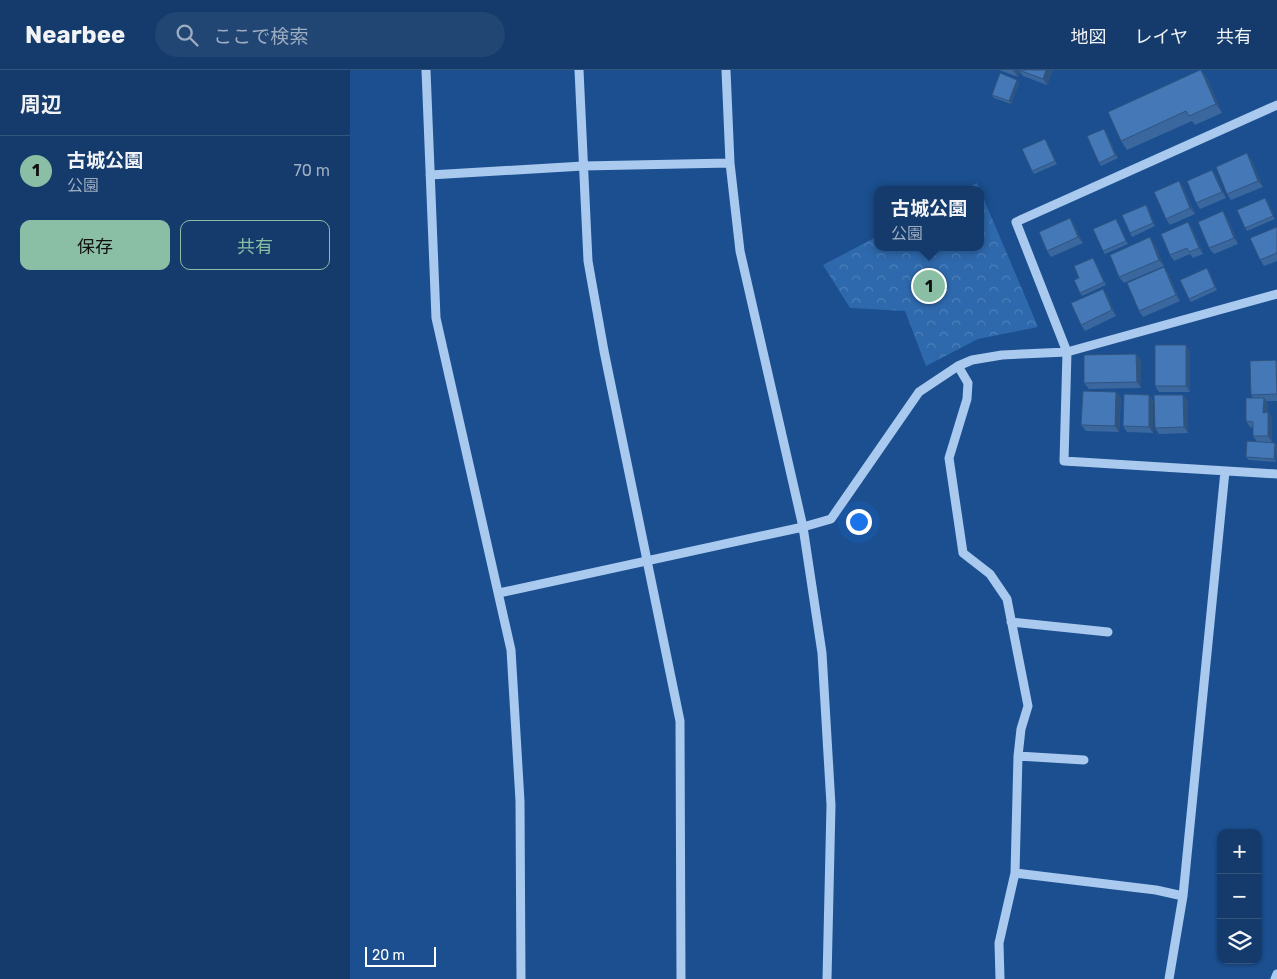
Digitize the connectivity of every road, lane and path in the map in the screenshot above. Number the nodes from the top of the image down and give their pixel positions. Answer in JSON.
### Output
{"nodes":[{"id":1,"x":426,"y":70,"type":"edge"},
{"id":2,"x":579,"y":70,"type":"edge"},
{"id":3,"x":726,"y":70,"type":"edge"},
{"id":4,"x":1277,"y":105,"type":"edge"},
{"id":5,"x":730,"y":163,"type":"junction"},
{"id":6,"x":583,"y":166,"type":"junction"},
{"id":7,"x":430,"y":176,"type":"junction"},
{"id":8,"x":1277,"y":294,"type":"edge"},
{"id":9,"x":1067,"y":352,"type":"junction"},
{"id":10,"x":958,"y":366,"type":"junction"},
{"id":11,"x":1225,"y":471,"type":"junction"},
{"id":12,"x":1277,"y":474,"type":"edge"},
{"id":13,"x":803,"y":527,"type":"junction"},
{"id":14,"x":646,"y":560,"type":"junction"},
{"id":15,"x":499,"y":593,"type":"junction"},
{"id":16,"x":1012,"y":622,"type":"junction"},
{"id":17,"x":1108,"y":632,"type":"dead end"},
{"id":18,"x":1018,"y":756,"type":"junction"},
{"id":19,"x":1084,"y":760,"type":"dead end"},
{"id":20,"x":1015,"y":873,"type":"junction"},
{"id":21,"x":1183,"y":896,"type":"junction"},
{"id":22,"x":1277,"y":974,"type":"edge"},
{"id":23,"x":521,"y":979,"type":"edge"},
{"id":24,"x":681,"y":979,"type":"edge"},
{"id":25,"x":827,"y":979,"type":"edge"},
{"id":26,"x":1000,"y":979,"type":"edge"},
{"id":27,"x":1169,"y":979,"type":"edge"},
{"id":28,"x":1275,"y":979,"type":"edge"}],
"edges":[{"from":1,"to":7,"type":"street"},
{"from":2,"to":6,"type":"street"},
{"from":3,"to":5,"type":"street"},
{"from":4,"to":9,"type":"street"},
{"from":5,"to":6,"type":"street"},
{"from":5,"to":13,"type":"street"},
{"from":6,"to":7,"type":"street"},
{"from":6,"to":14,"type":"street"},
{"from":7,"to":15,"type":"street"},
{"from":8,"to":9,"type":"street"},
{"from":9,"to":10,"type":"street"},
{"from":9,"to":11,"type":"street"},
{"from":10,"to":13,"type":"street"},
{"from":10,"to":16,"type":"street"},
{"from":11,"to":12,"type":"street"},
{"from":11,"to":21,"type":"street"},
{"from":13,"to":14,"type":"street"},
{"from":13,"to":25,"type":"street"},
{"from":14,"to":15,"type":"street"},
{"from":14,"to":24,"type":"street"},
{"from":15,"to":23,"type":"street"},
{"from":16,"to":17,"type":"street"},
{"from":16,"to":18,"type":"street"},
{"from":18,"to":19,"type":"street"},
{"from":18,"to":20,"type":"street"},
{"from":20,"to":21,"type":"street"},
{"from":20,"to":26,"type":"street"},
{"from":21,"to":27,"type":"street"},
{"from":22,"to":28,"type":"street"}]}
